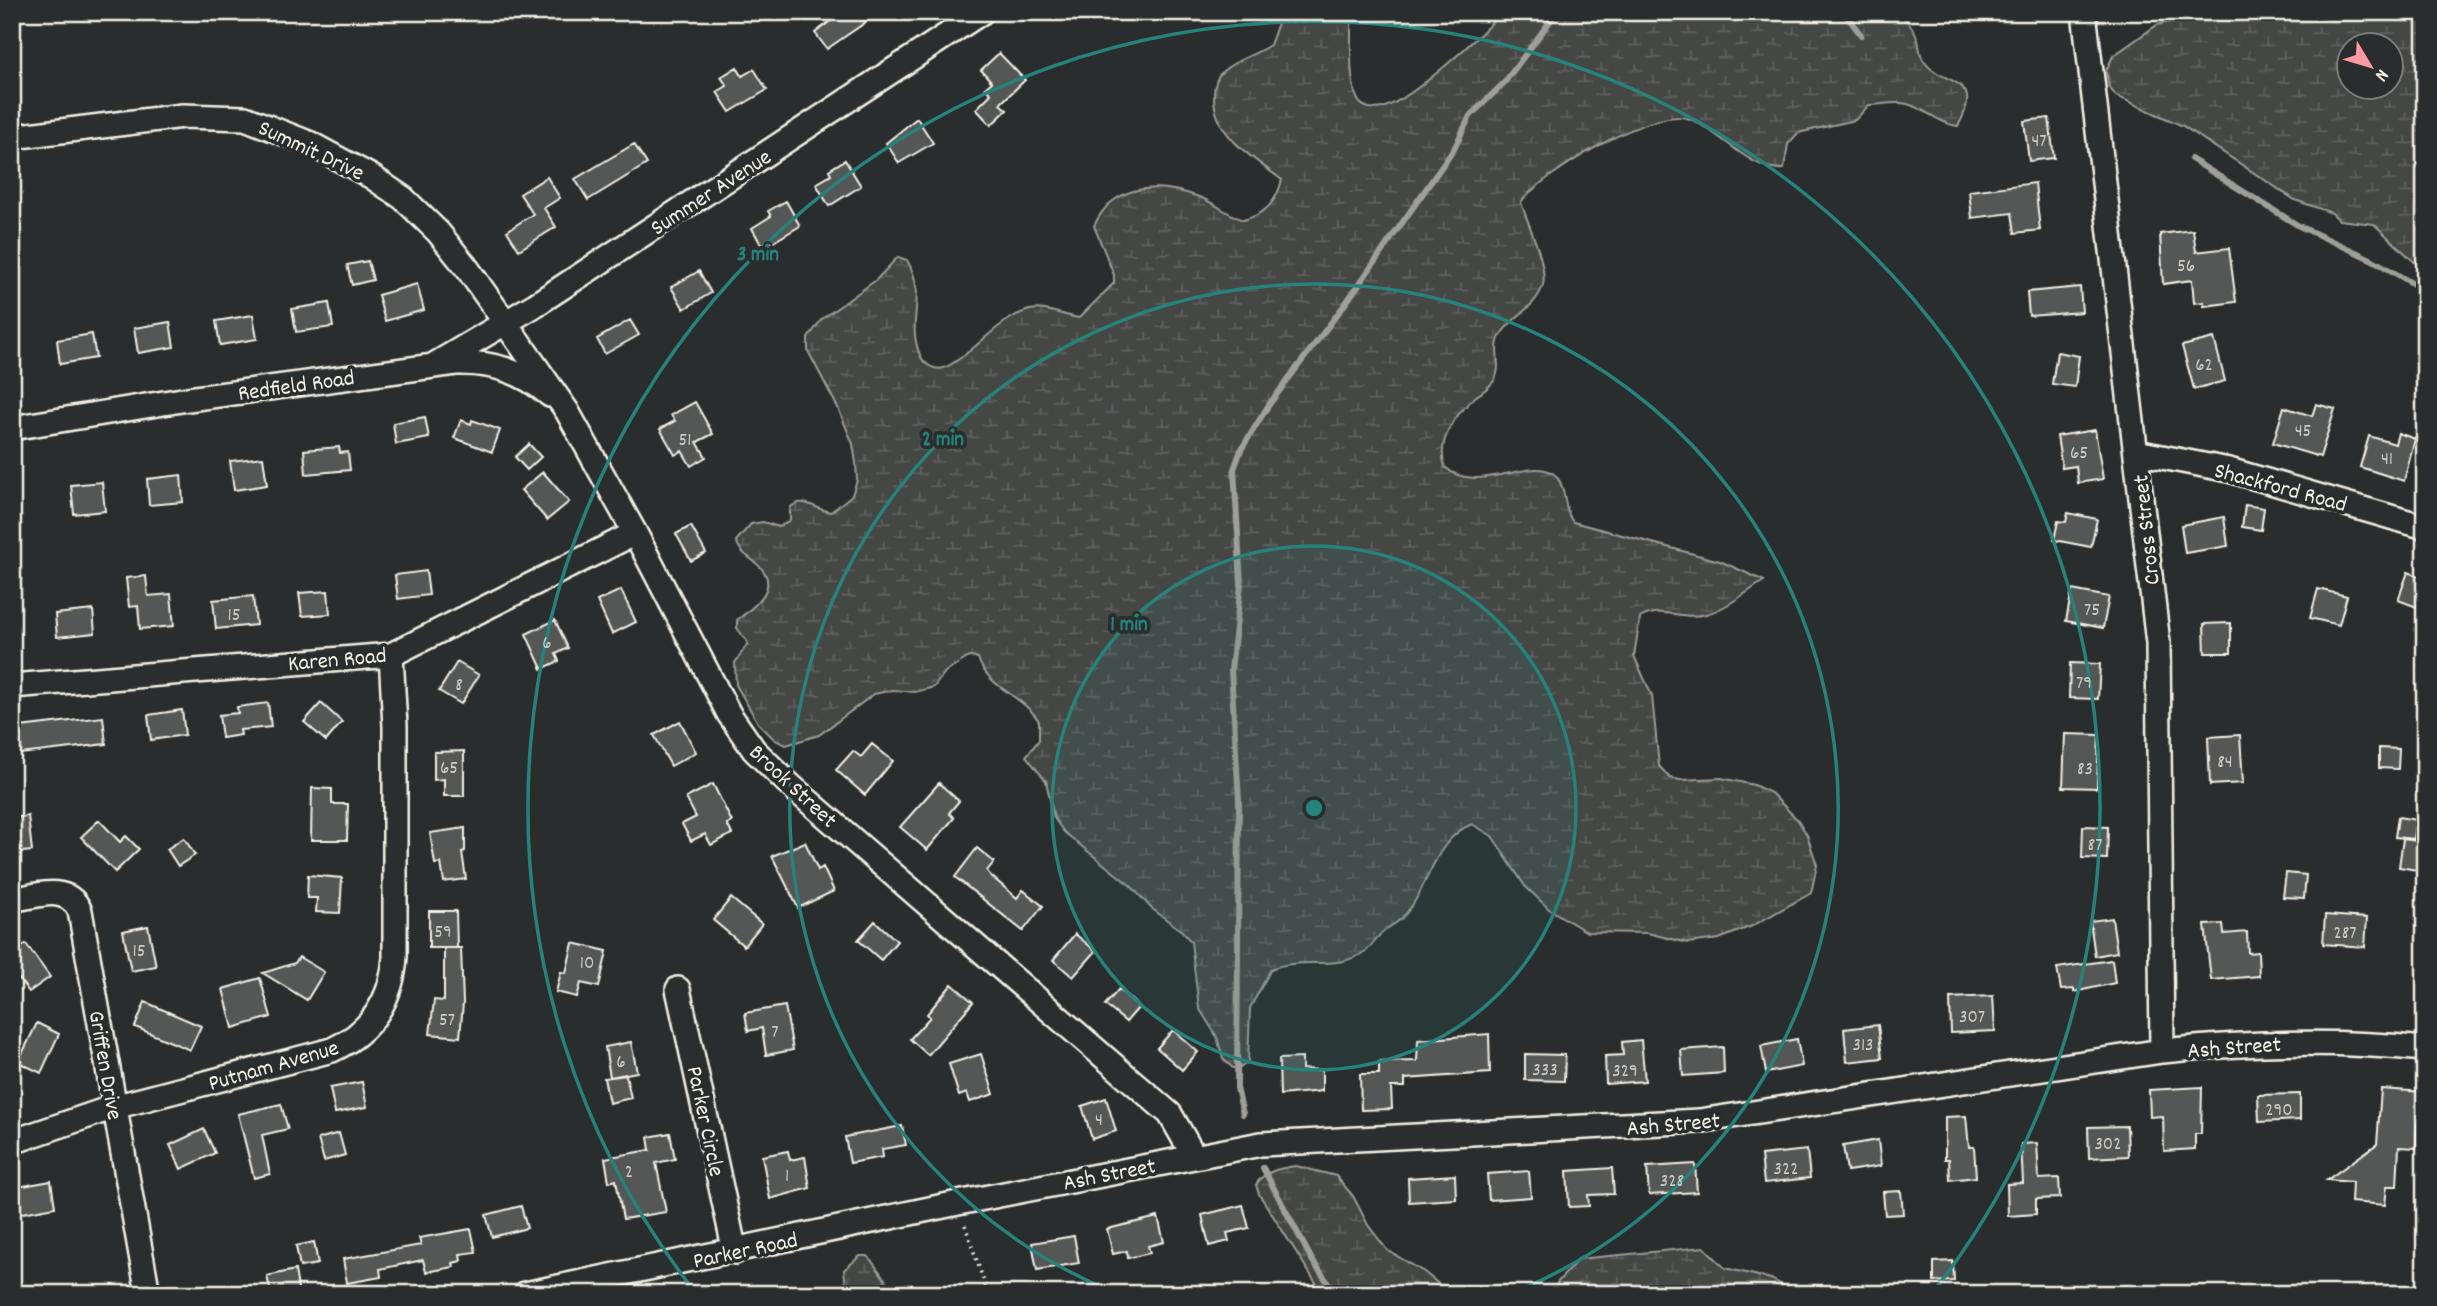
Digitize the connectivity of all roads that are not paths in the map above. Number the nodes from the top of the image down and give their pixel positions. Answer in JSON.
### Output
{"nodes":[{"id":1,"x":982,"y":12,"type":"edge"},
{"id":2,"x":2084,"y":12,"type":"edge"},
{"id":3,"x":12,"y":137,"type":"edge"},
{"id":4,"x":506,"y":323,"type":"junction"},
{"id":5,"x":434,"y":365,"type":"junction"},
{"id":6,"x":567,"y":411,"type":"junction"},
{"id":7,"x":12,"y":428,"type":"edge"},
{"id":8,"x":2137,"y":452,"type":"junction"},
{"id":9,"x":2425,"y":527,"type":"edge"},
{"id":10,"x":635,"y":533,"type":"junction"},
{"id":11,"x":391,"y":655,"type":"junction"},
{"id":12,"x":12,"y":685,"type":"edge"},
{"id":13,"x":12,"y":900,"type":"edge"},
{"id":14,"x":678,"y":989,"type":"dead end"},
{"id":15,"x":2425,"y":1049,"type":"edge"},
{"id":16,"x":2162,"y":1051,"type":"junction"},
{"id":17,"x":114,"y":1107,"type":"junction"},
{"id":18,"x":12,"y":1142,"type":"edge"},
{"id":19,"x":1194,"y":1156,"type":"junction"},
{"id":20,"x":922,"y":1210,"type":"joint"},
{"id":21,"x":735,"y":1252,"type":"junction"},
{"id":22,"x":148,"y":1294,"type":"edge"},
{"id":23,"x":525,"y":1294,"type":"edge"}],
"edges":[{"from":1,"to":4,"type":"street","name":"Summer Avenue"},
{"from":2,"to":8,"type":"street","name":"Cross Street"},
{"from":3,"to":4,"type":"street","name":"Summit Drive"},
{"from":4,"to":5,"type":"street","name":"Summer Avenue"},
{"from":4,"to":6,"type":"street","name":"Brook Street"},
{"from":5,"to":6,"type":"street","name":"Redfield Road"},
{"from":5,"to":7,"type":"street","name":"Redfield Road"},
{"from":6,"to":10,"type":"street","name":"Brook Street"},
{"from":8,"to":9,"type":"street","name":"Shackford Road"},
{"from":8,"to":16,"type":"street","name":"Cross Street"},
{"from":10,"to":11,"type":"street","name":"Karen Road"},
{"from":10,"to":19,"type":"street","name":"Brook Street"},
{"from":11,"to":12,"type":"street","name":"Karen Road"},
{"from":11,"to":17,"type":"street","name":"Putnam Avenue"},
{"from":13,"to":17,"type":"street","name":"Griffen Drive"},
{"from":14,"to":21,"type":"street","name":"Parker Circle"},
{"from":15,"to":16,"type":"street","name":"Ash Street"},
{"from":16,"to":19,"type":"street","name":"Ash Street"},
{"from":17,"to":18,"type":"street","name":"Putnam Avenue"},
{"from":17,"to":22,"type":"street","name":"Griffen Drive"},
{"from":19,"to":20,"type":"street","name":"Ash Street"},
{"from":20,"to":21,"type":"street","name":"Parker Road"},
{"from":21,"to":23,"type":"street","name":"Parker Road"}]}
